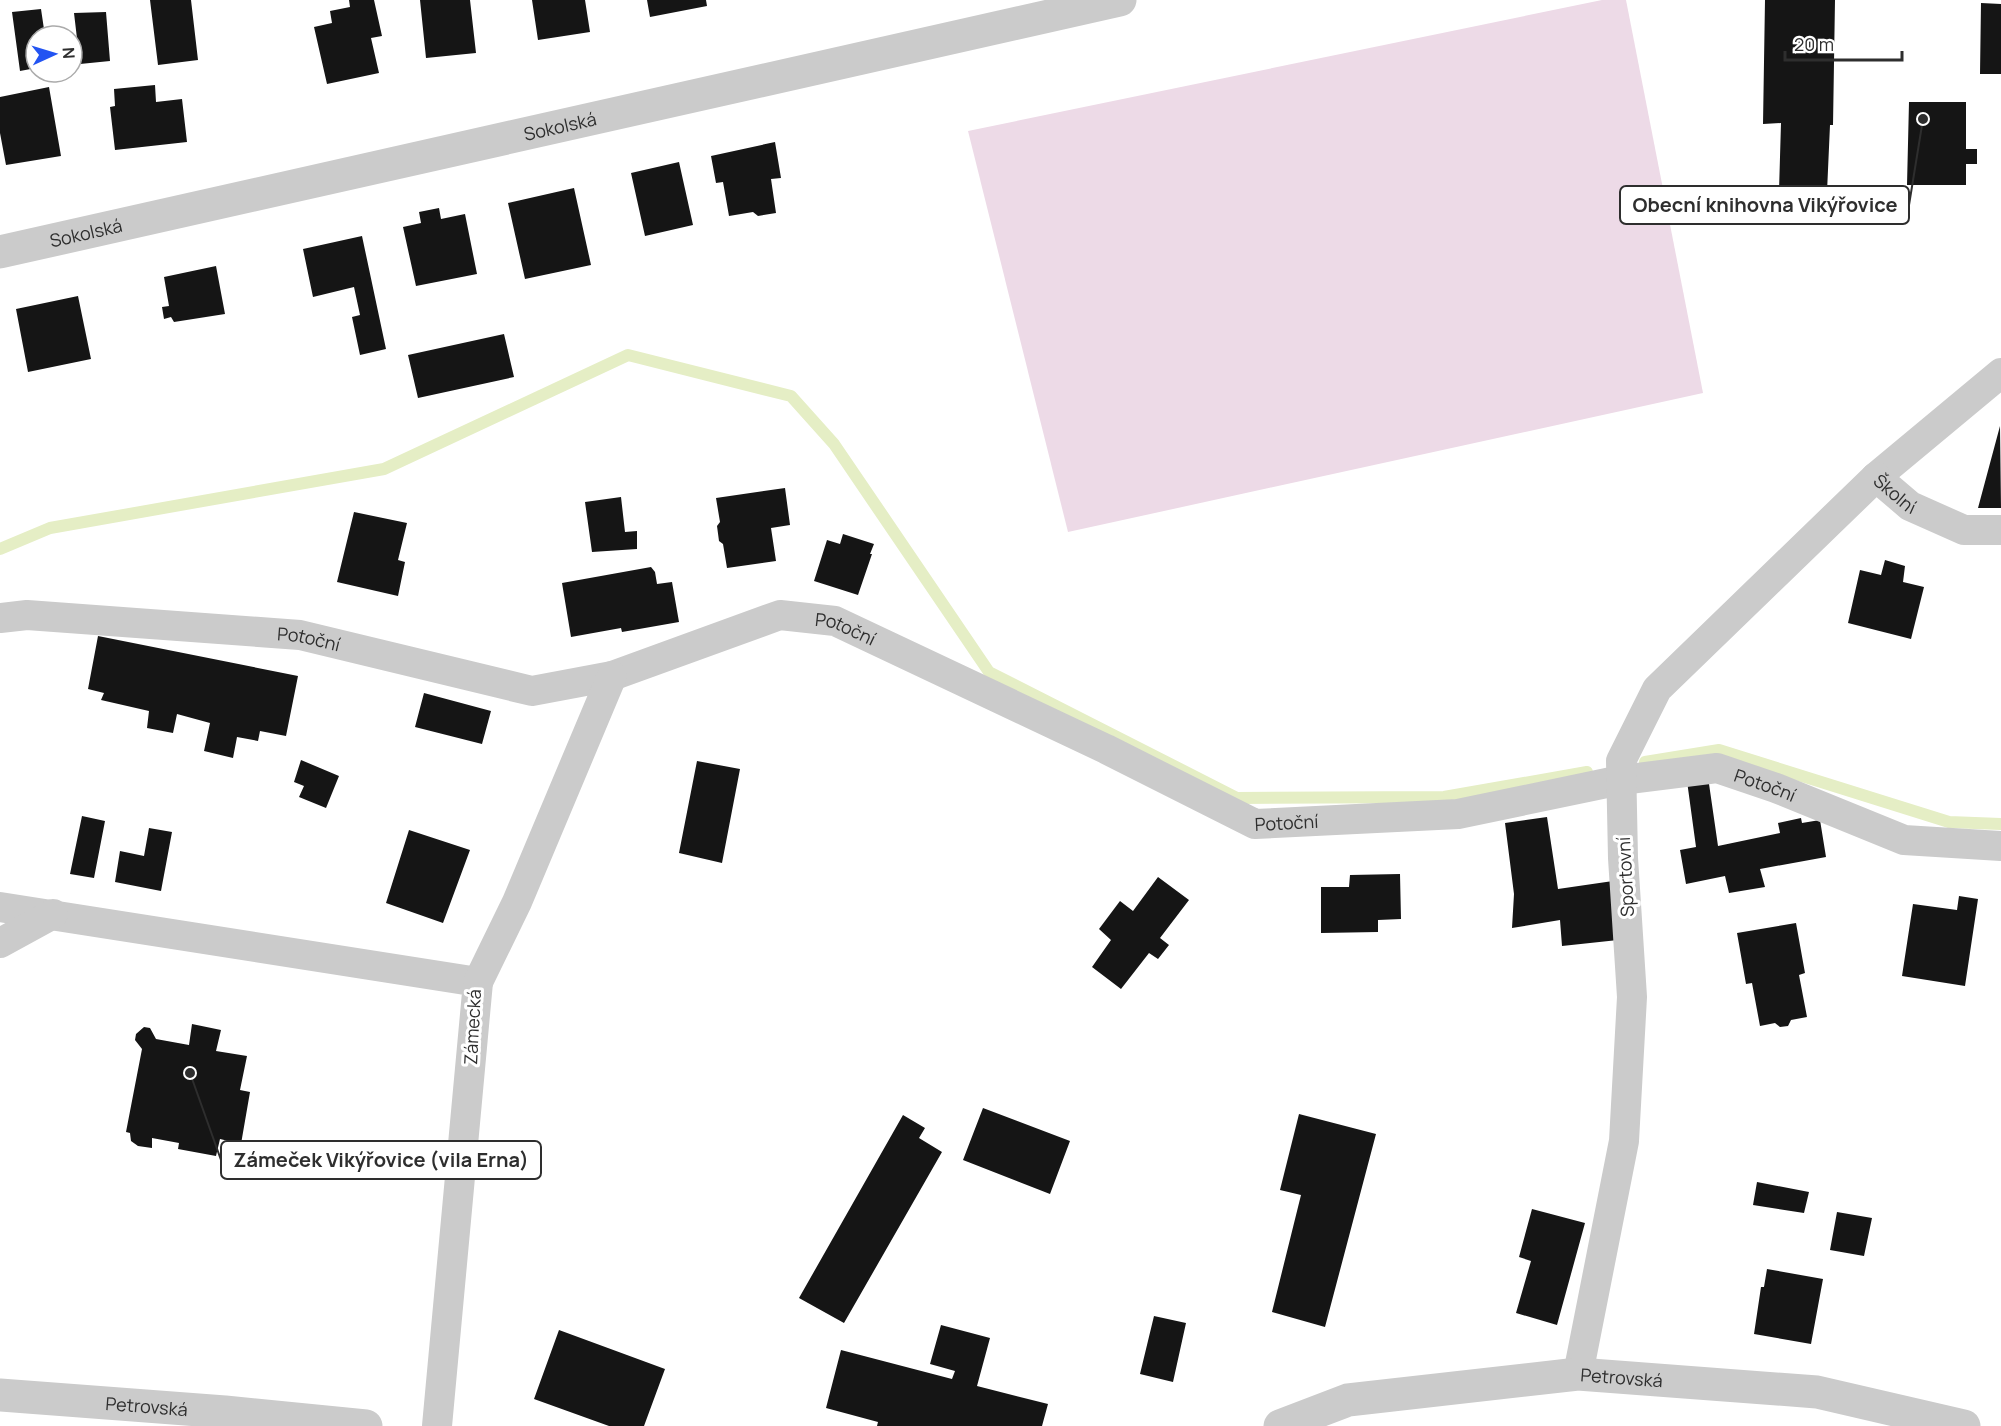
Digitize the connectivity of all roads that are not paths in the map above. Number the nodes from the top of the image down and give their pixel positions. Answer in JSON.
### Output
{"nodes":[{"id":1,"x":1120,"y":0,"type":"edge"},
{"id":2,"x":0,"y":252,"type":"edge"},
{"id":3,"x":2001,"y":373,"type":"edge"},
{"id":4,"x":1876,"y":477,"type":"junction"},
{"id":5,"x":2001,"y":530,"type":"edge"},
{"id":6,"x":0,"y":618,"type":"edge"},
{"id":7,"x":612,"y":676,"type":"junction"},
{"id":8,"x":1621,"y":771,"type":"junction"},
{"id":9,"x":2001,"y":846,"type":"edge"},
{"id":10,"x":0,"y":907,"type":"edge"},
{"id":11,"x":53,"y":914,"type":"junction"},
{"id":12,"x":0,"y":944,"type":"edge"},
{"id":13,"x":478,"y":982,"type":"junction"},
{"id":14,"x":1578,"y":1374,"type":"junction"},
{"id":15,"x":0,"y":1395,"type":"edge"},
{"id":16,"x":366,"y":1426,"type":"edge"},
{"id":17,"x":437,"y":1426,"type":"edge"},
{"id":18,"x":1280,"y":1426,"type":"edge"},
{"id":19,"x":1964,"y":1426,"type":"edge"}],
"edges":[{"from":1,"to":2,"type":"street","name":"Sokolská"},
{"from":3,"to":4,"type":"street","name":"Školní"},
{"from":4,"to":5,"type":"street","name":"Školní"},
{"from":4,"to":8,"type":"street","name":"Sportovní"},
{"from":6,"to":7,"type":"street","name":"Potoční"},
{"from":7,"to":8,"type":"street","name":"Potoční"},
{"from":7,"to":13,"type":"street"},
{"from":8,"to":9,"type":"street","name":"Potoční"},
{"from":8,"to":14,"type":"street","name":"Sportovní"},
{"from":10,"to":11,"type":"street","name":"Zámecká"},
{"from":11,"to":12,"type":"street"},
{"from":11,"to":13,"type":"street","name":"Zámecká"},
{"from":13,"to":17,"type":"street","name":"Zámecká"},
{"from":14,"to":18,"type":"street","name":"Petrovská"},
{"from":14,"to":19,"type":"street","name":"Petrovská"},
{"from":15,"to":16,"type":"street","name":"Petrovská"}]}
